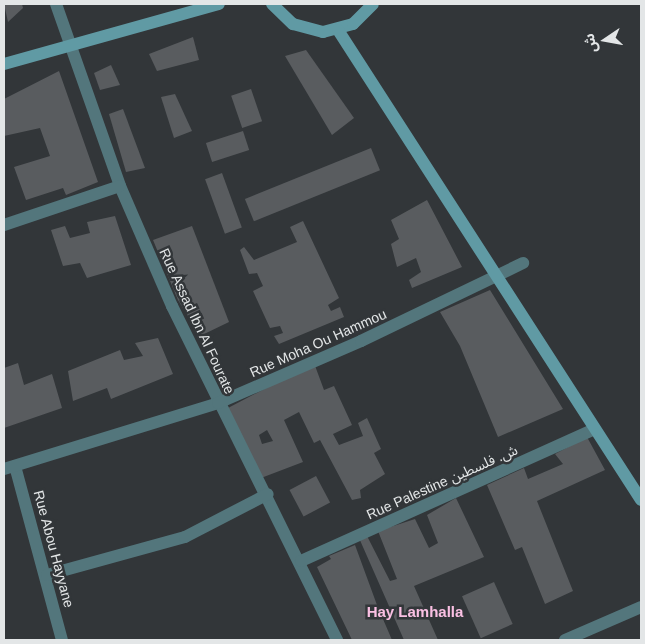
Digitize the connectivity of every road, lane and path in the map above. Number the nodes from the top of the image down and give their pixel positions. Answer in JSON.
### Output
{"nodes":[{"id":1,"x":56,"y":4,"type":"edge"},
{"id":2,"x":219,"y":4,"type":"edge"},
{"id":3,"x":272,"y":4,"type":"edge"},
{"id":4,"x":373,"y":4,"type":"edge"},
{"id":5,"x":338,"y":30,"type":"junction"},
{"id":6,"x":73,"y":47,"type":"junction"},
{"id":7,"x":4,"y":64,"type":"edge"},
{"id":8,"x":120,"y":186,"type":"junction"},
{"id":9,"x":4,"y":225,"type":"edge"},
{"id":10,"x":523,"y":263,"type":"dead end"},
{"id":11,"x":496,"y":276,"type":"junction"},
{"id":12,"x":218,"y":404,"type":"junction"},
{"id":13,"x":595,"y":430,"type":"junction"},
{"id":14,"x":10,"y":468,"type":"edge"},
{"id":15,"x":268,"y":494,"type":"junction"},
{"id":16,"x":641,"y":500,"type":"edge"},
{"id":17,"x":301,"y":562,"type":"junction"},
{"id":18,"x":47,"y":575,"type":"junction"},
{"id":19,"x":641,"y":607,"type":"edge"},
{"id":20,"x":62,"y":640,"type":"edge"},
{"id":21,"x":337,"y":640,"type":"edge"},
{"id":22,"x":565,"y":640,"type":"edge"}],
"edges":[{"from":1,"to":6,"type":"street","name":"Rue Assad Ibn Al Fourate"},
{"from":2,"to":6,"type":"main road"},
{"from":3,"to":5,"type":"main road"},
{"from":4,"to":5,"type":"main road"},
{"from":5,"to":11,"type":"main road"},
{"from":6,"to":7,"type":"main road"},
{"from":6,"to":8,"type":"street","name":"Rue Assad Ibn Al Fourate"},
{"from":8,"to":9,"type":"street"},
{"from":8,"to":12,"type":"street","name":"Rue Assad Ibn Al Fourate"},
{"from":10,"to":11,"type":"street","name":"Rue Moha Ou Hammou"},
{"from":11,"to":12,"type":"street","name":"Rue Moha Ou Hammou"},
{"from":11,"to":13,"type":"main road"},
{"from":12,"to":14,"type":"street","name":"Rue Moha Ou Hammou"},
{"from":12,"to":15,"type":"street","name":"Rue Assad Ibn Al Fourate"},
{"from":13,"to":16,"type":"main road"},
{"from":13,"to":17,"type":"street","name":"Rue Palestine ش. فلسطين"},
{"from":14,"to":18,"type":"street","name":"Rue Abou Hayyane"},
{"from":15,"to":17,"type":"street","name":"Rue Assad Ibn Al Fourate"},
{"from":15,"to":18,"type":"street"},
{"from":17,"to":21,"type":"street","name":"Rue Assad Ibn Al Fourate"},
{"from":18,"to":20,"type":"street","name":"Rue Abou Hayyane"},
{"from":19,"to":22,"type":"street"}]}
